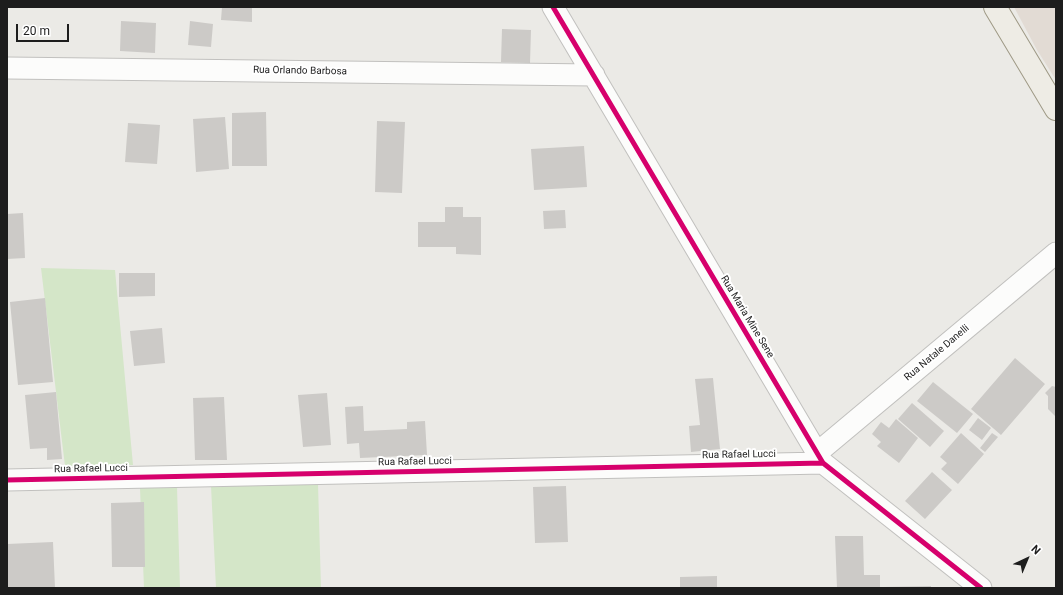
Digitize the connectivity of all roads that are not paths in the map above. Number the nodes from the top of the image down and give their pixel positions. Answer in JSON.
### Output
{"nodes":[{"id":1,"x":553,"y":7,"type":"edge"},
{"id":2,"x":995,"y":7,"type":"edge"},
{"id":3,"x":7,"y":68,"type":"edge"},
{"id":4,"x":594,"y":75,"type":"junction"},
{"id":5,"x":1056,"y":109,"type":"edge"},
{"id":6,"x":1056,"y":253,"type":"edge"},
{"id":7,"x":820,"y":458,"type":"junction"},
{"id":8,"x":7,"y":480,"type":"edge"},
{"id":9,"x":981,"y":588,"type":"edge"}],
"edges":[{"from":1,"to":4,"type":"street","name":"Rua Maria Mine Sene"},
{"from":2,"to":5,"type":"main road"},
{"from":3,"to":4,"type":"street","name":"Rua Orlando Barbosa"},
{"from":4,"to":7,"type":"street","name":"Rua Maria Mine Sene"},
{"from":6,"to":7,"type":"street","name":"Rua Natale Danelli"},
{"from":7,"to":8,"type":"street","name":"Rua Rafael Lucci"},
{"from":7,"to":9,"type":"street","name":"Rua Maria Mine Sene"}]}
